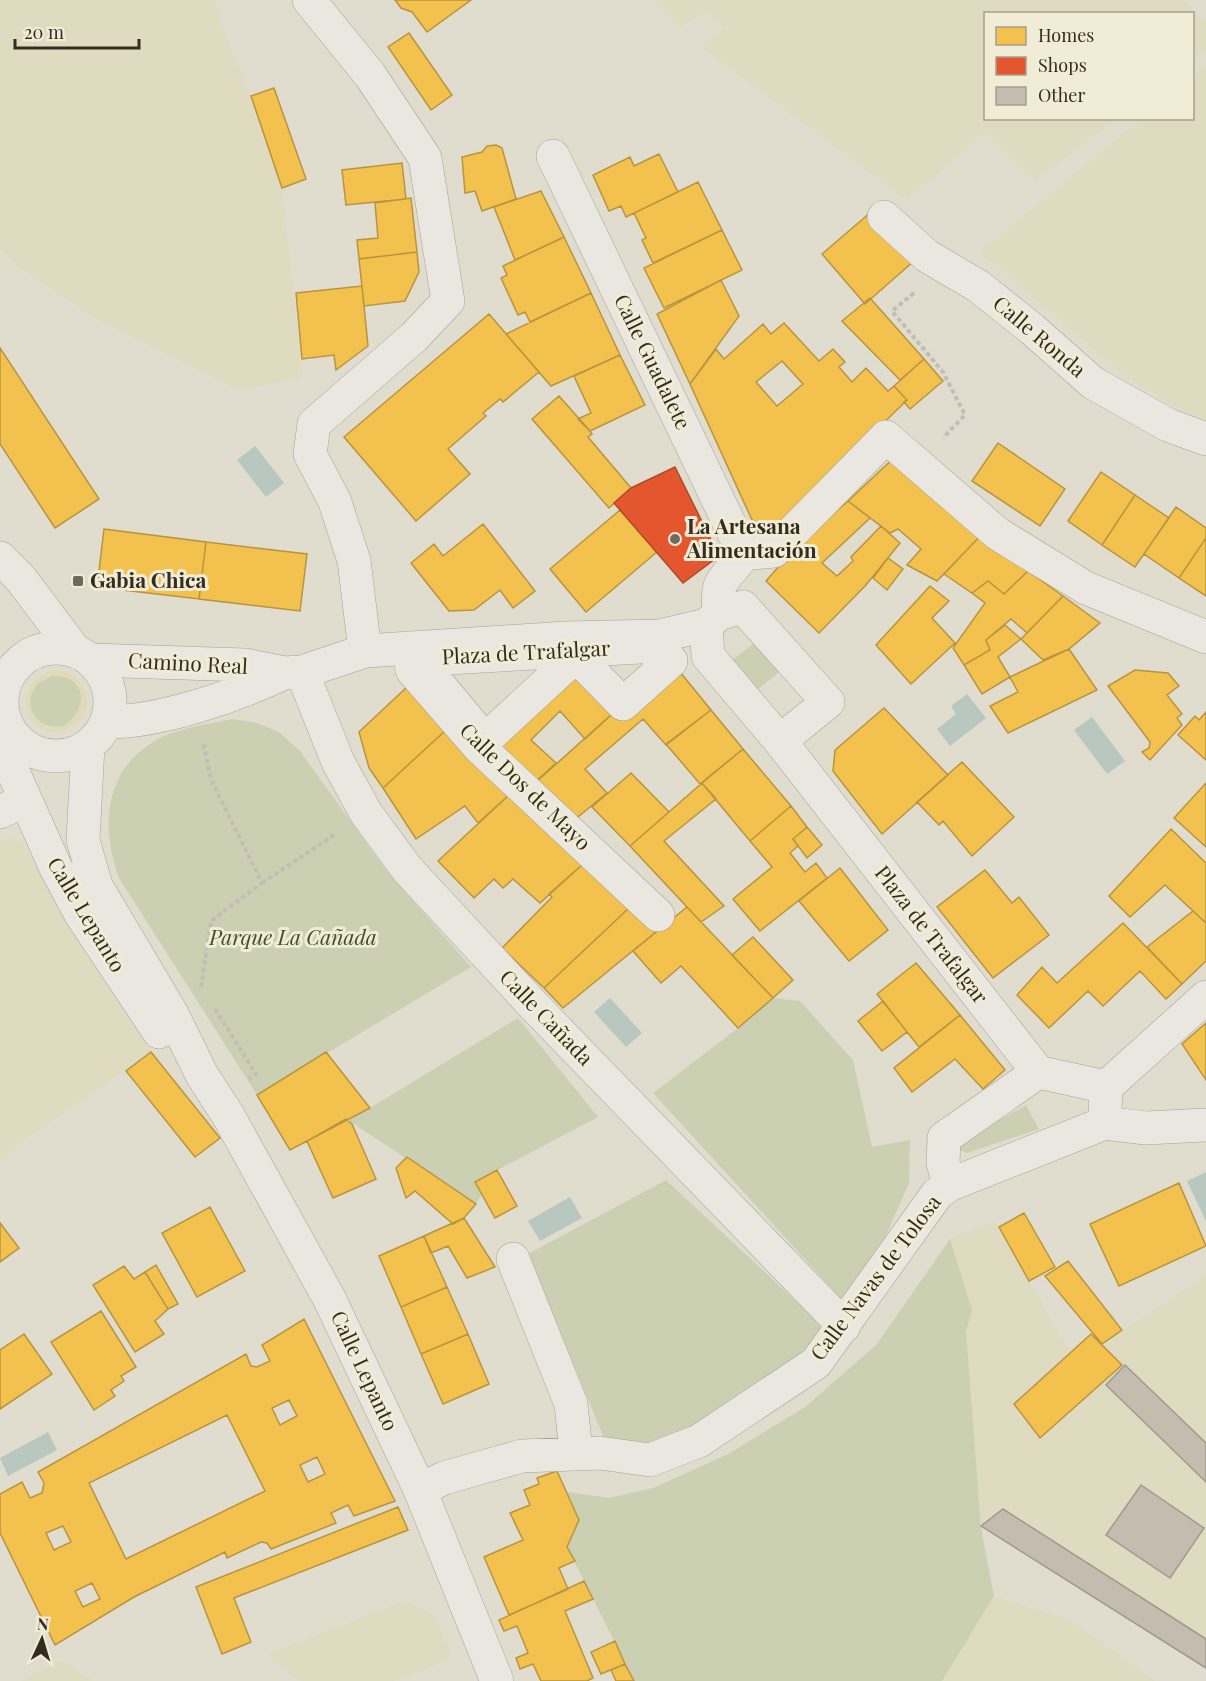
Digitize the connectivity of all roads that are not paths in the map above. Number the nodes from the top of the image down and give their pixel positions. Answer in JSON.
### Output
{"nodes":[{"id":1,"x":309,"y":0,"type":"edge"},
{"id":2,"x":553,"y":156,"type":"dead end"},
{"id":3,"x":884,"y":217,"type":"dead end"},
{"id":4,"x":1206,"y":439,"type":"edge"},
{"id":5,"x":0,"y":558,"type":"edge"},
{"id":6,"x":739,"y":560,"type":"junction"},
{"id":7,"x":719,"y":626,"type":"junction"},
{"id":8,"x":1206,"y":637,"type":"edge"},
{"id":9,"x":408,"y":648,"type":"junction"},
{"id":10,"x":365,"y":651,"type":"junction"},
{"id":11,"x":83,"y":656,"type":"junction"},
{"id":12,"x":576,"y":656,"type":"joint"},
{"id":13,"x":293,"y":673,"type":"junction"},
{"id":14,"x":4,"y":706,"type":"edge"},
{"id":15,"x":97,"y":734,"type":"junction"},
{"id":16,"x":780,"y":741,"type":"junction"},
{"id":17,"x":12,"y":806,"type":"edge"},
{"id":18,"x":658,"y":915,"type":"dead end"},
{"id":19,"x":1206,"y":997,"type":"edge"},
{"id":20,"x":1038,"y":1072,"type":"junction"},
{"id":21,"x":202,"y":1075,"type":"junction"},
{"id":22,"x":1106,"y":1087,"type":"junction"},
{"id":23,"x":1105,"y":1123,"type":"junction"},
{"id":24,"x":1206,"y":1125,"type":"edge"},
{"id":25,"x":950,"y":1185,"type":"junction"},
{"id":26,"x":513,"y":1259,"type":"dead end"},
{"id":27,"x":844,"y":1326,"type":"junction"},
{"id":28,"x":576,"y":1454,"type":"junction"},
{"id":29,"x":420,"y":1490,"type":"junction"},
{"id":30,"x":497,"y":1681,"type":"edge"}],
"edges":[{"from":1,"to":10,"type":"street"},
{"from":2,"to":6,"type":"street","name":"Calle Guadalete"},
{"from":3,"to":4,"type":"street","name":"Calle Ronda"},
{"from":5,"to":11,"type":"street"},
{"from":6,"to":7,"type":"street","name":"Calle Guadalete"},
{"from":6,"to":8,"type":"street"},
{"from":7,"to":9,"type":"street","name":"Camino Real"},
{"from":7,"to":16,"type":"street","name":"Plaza de Trafalgar"},
{"from":7,"to":16,"type":"street"},
{"from":9,"to":10,"type":"street","name":"Camino Real"},
{"from":9,"to":18,"type":"street","name":"Calle Dos de Mayo"},
{"from":10,"to":13,"type":"street","name":"Camino Real"},
{"from":11,"to":13,"type":"street","name":"Camino Real"},
{"from":11,"to":14,"type":"street"},
{"from":11,"to":15,"type":"street"},
{"from":12,"to":12,"type":"street","name":"Plaza de Trafalgar"},
{"from":13,"to":15,"type":"street","name":"Camino Real"},
{"from":13,"to":27,"type":"street","name":"Calle Cañada"},
{"from":14,"to":15,"type":"street"},
{"from":14,"to":17,"type":"street","name":"Calle Lepanto"},
{"from":15,"to":21,"type":"street","name":"Calle Lepanto"},
{"from":16,"to":20,"type":"street","name":"Plaza de Trafalgar"},
{"from":17,"to":21,"type":"street","name":"Calle Lepanto"},
{"from":19,"to":22,"type":"street"},
{"from":20,"to":22,"type":"street"},
{"from":20,"to":25,"type":"street","name":"Calle Navas de Tolosa"},
{"from":21,"to":29,"type":"street","name":"Calle Lepanto"},
{"from":22,"to":23,"type":"street"},
{"from":23,"to":24,"type":"street"},
{"from":23,"to":25,"type":"street","name":"Calle Navas de Tolosa"},
{"from":25,"to":27,"type":"street","name":"Calle Navas de Tolosa"},
{"from":26,"to":28,"type":"street"},
{"from":27,"to":28,"type":"street","name":"Calle Navas de Tolosa"},
{"from":28,"to":29,"type":"street","name":"Calle Navas de Tolosa"},
{"from":29,"to":30,"type":"street","name":"Calle Lepanto"}]}
